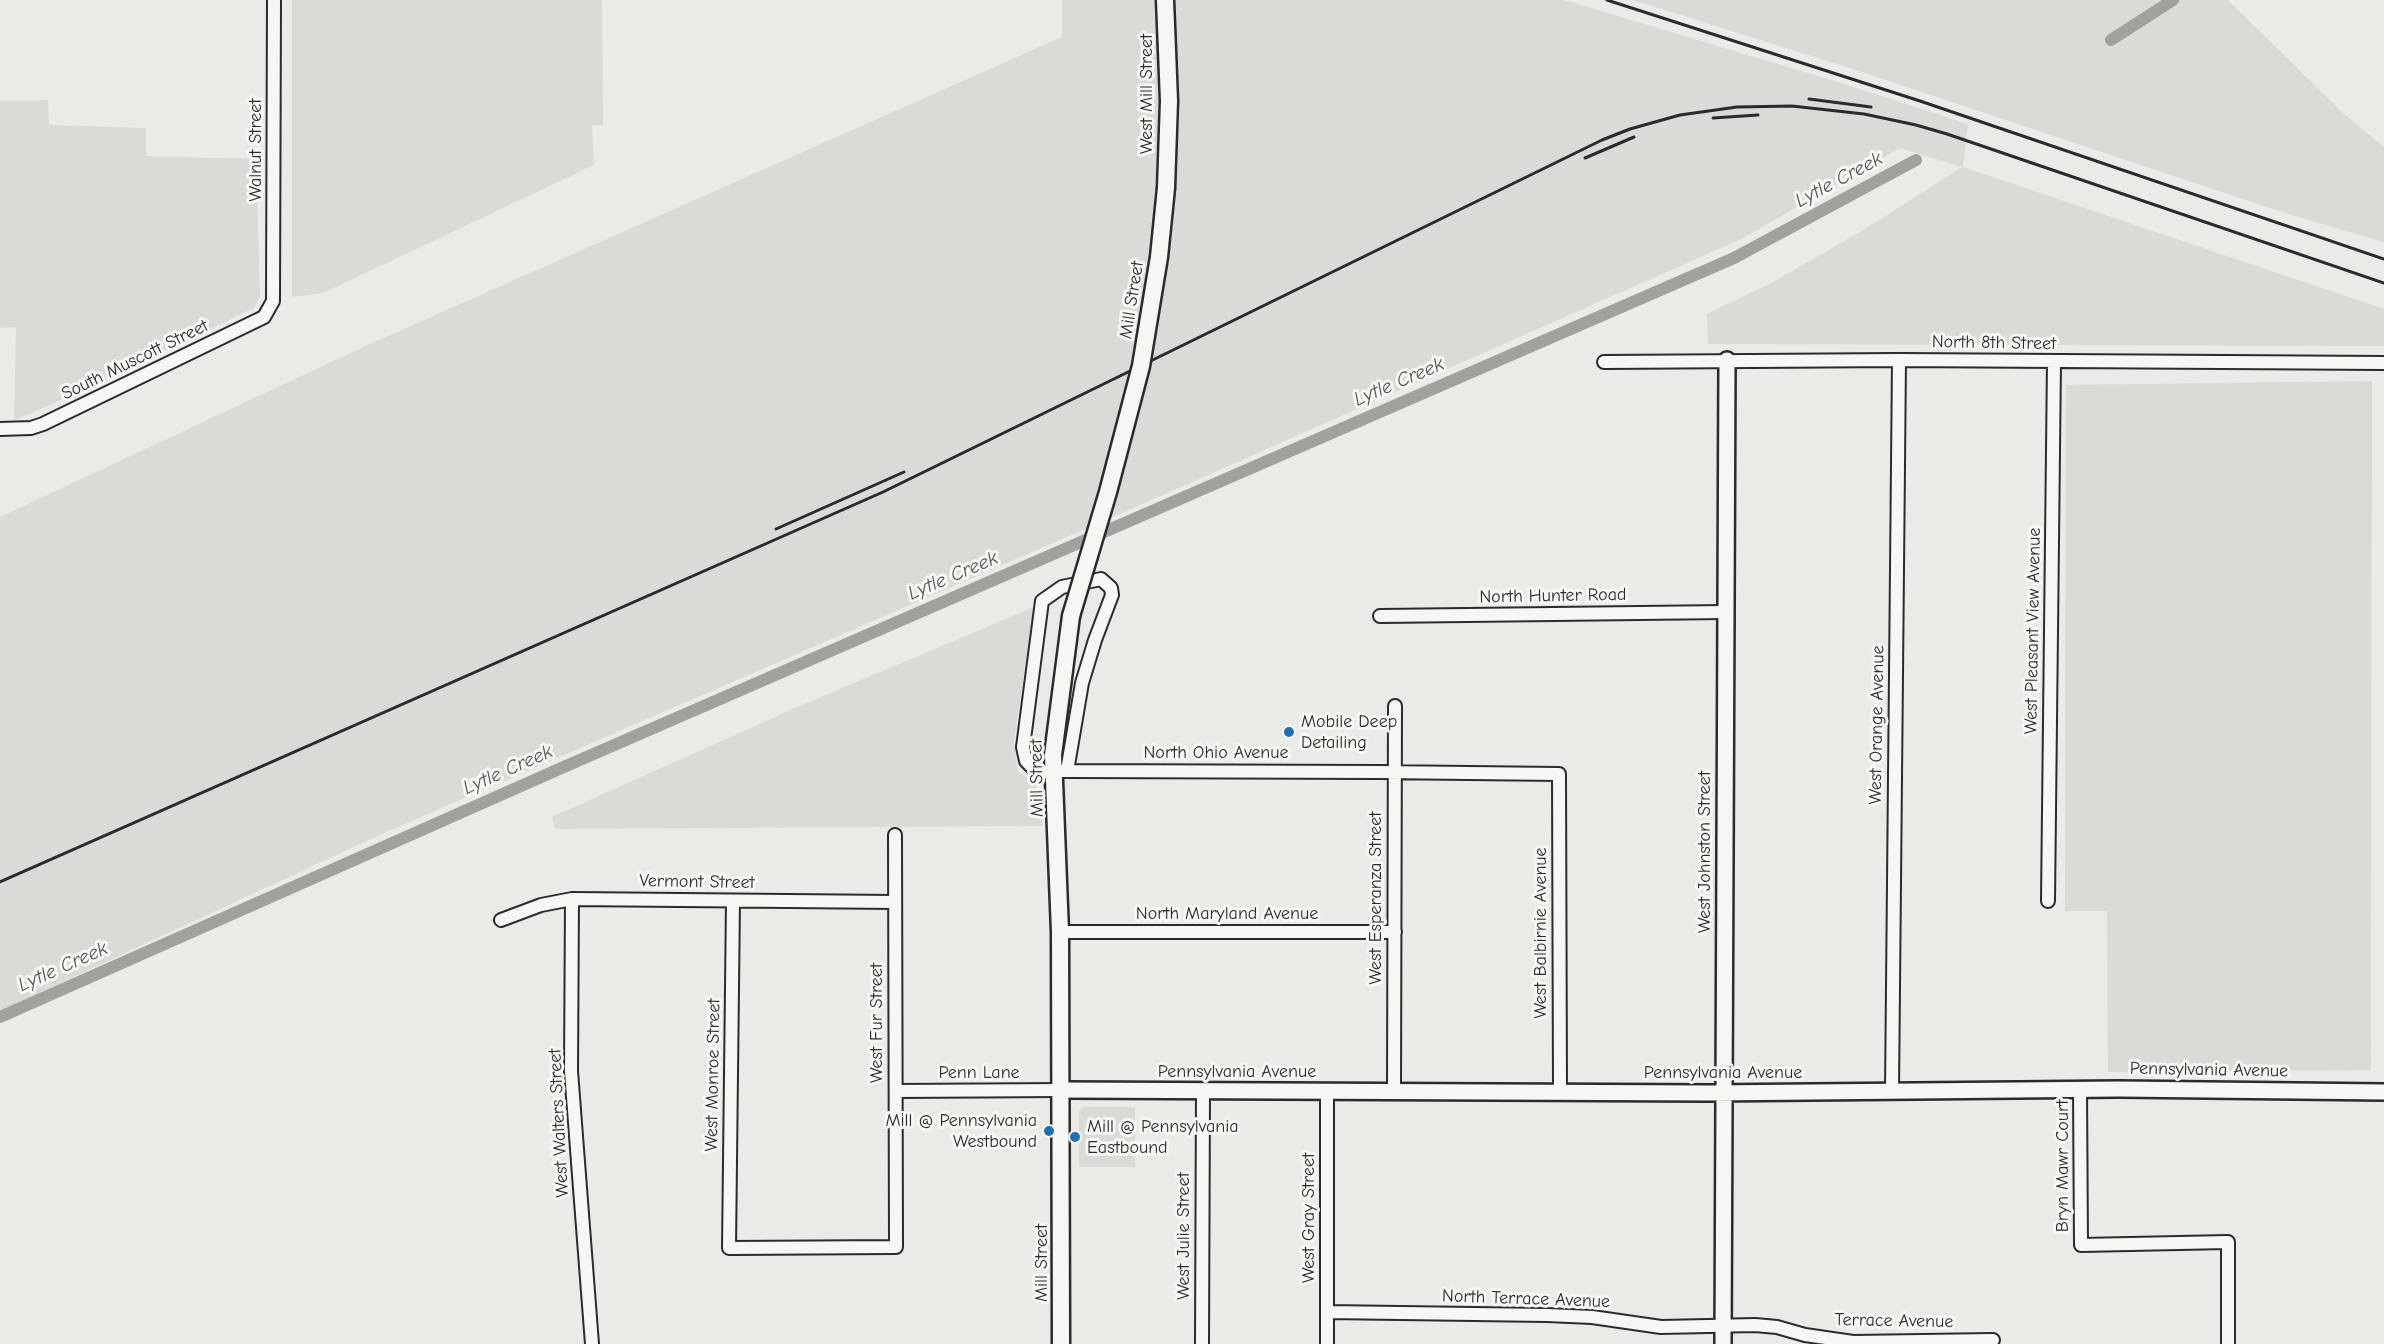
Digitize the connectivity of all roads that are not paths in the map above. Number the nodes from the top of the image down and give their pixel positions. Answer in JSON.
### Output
{"nodes":[{"id":1,"x":274,"y":0,"type":"edge"},
{"id":2,"x":1164,"y":0,"type":"edge"},
{"id":3,"x":1166,"y":188,"type":"joint"},
{"id":4,"x":273,"y":301,"type":"joint"},
{"id":5,"x":1727,"y":360,"type":"junction"},
{"id":6,"x":1899,"y":360,"type":"junction"},
{"id":7,"x":2054,"y":361,"type":"junction"},
{"id":8,"x":1604,"y":363,"type":"dead end"},
{"id":9,"x":2384,"y":363,"type":"edge"},
{"id":10,"x":0,"y":429,"type":"edge"},
{"id":11,"x":1726,"y":612,"type":"junction"},
{"id":12,"x":1380,"y":616,"type":"dead end"},
{"id":13,"x":1395,"y":706,"type":"dead end"},
{"id":14,"x":1060,"y":771,"type":"junction"},
{"id":15,"x":1394,"y":772,"type":"junction"},
{"id":16,"x":1559,"y":774,"type":"joint"},
{"id":17,"x":895,"y":835,"type":"dead end"},
{"id":18,"x":572,"y":899,"type":"junction"},
{"id":19,"x":733,"y":901,"type":"junction"},
{"id":20,"x":2048,"y":901,"type":"dead end"},
{"id":21,"x":895,"y":902,"type":"junction"},
{"id":22,"x":501,"y":920,"type":"dead end"},
{"id":23,"x":1060,"y":932,"type":"junction"},
{"id":24,"x":1395,"y":932,"type":"junction"},
{"id":25,"x":2080,"y":1089,"type":"junction"},
{"id":26,"x":1062,"y":1090,"type":"junction"},
{"id":27,"x":1394,"y":1090,"type":"junction"},
{"id":28,"x":896,"y":1091,"type":"junction"},
{"id":29,"x":1892,"y":1091,"type":"junction"},
{"id":30,"x":1203,"y":1092,"type":"junction"},
{"id":31,"x":1327,"y":1092,"type":"junction"},
{"id":32,"x":1560,"y":1092,"type":"junction"},
{"id":33,"x":2384,"y":1092,"type":"edge"},
{"id":34,"x":1724,"y":1093,"type":"junction"},
{"id":35,"x":896,"y":1247,"type":"joint"},
{"id":36,"x":1327,"y":1312,"type":"junction"},
{"id":37,"x":1723,"y":1326,"type":"junction"},
{"id":38,"x":1993,"y":1340,"type":"dead end"},
{"id":39,"x":592,"y":1344,"type":"edge"},
{"id":40,"x":1061,"y":1344,"type":"edge"},
{"id":41,"x":1202,"y":1344,"type":"edge"},
{"id":42,"x":1328,"y":1344,"type":"edge"},
{"id":43,"x":1723,"y":1344,"type":"edge"},
{"id":44,"x":2228,"y":1344,"type":"edge"}],
"edges":[{"from":1,"to":4,"type":"street","name":"Walnut Street"},
{"from":2,"to":3,"type":"main road","name":"West Mill Street"},
{"from":3,"to":14,"type":"main road","name":"Mill Street","bridge":true},
{"from":4,"to":10,"type":"street","name":"South Muscott Street"},
{"from":5,"to":6,"type":"street","name":"North 8th Street"},
{"from":5,"to":8,"type":"street","name":"North 8th Street"},
{"from":5,"to":11,"type":"street","name":"West Johnston Street"},
{"from":6,"to":7,"type":"street","name":"North 8th Street"},
{"from":6,"to":29,"type":"street","name":"West Orange Avenue"},
{"from":7,"to":9,"type":"street","name":"North 8th Street"},
{"from":7,"to":20,"type":"street","name":"West Pleasant View Avenue"},
{"from":11,"to":12,"type":"street","name":"North Hunter Road"},
{"from":11,"to":34,"type":"street","name":"West Johnston Street"},
{"from":13,"to":15,"type":"street","name":"West Esperanza Street"},
{"from":14,"to":14,"type":"street","name":"North Ohio Avenue"},
{"from":14,"to":15,"type":"street","name":"North Ohio Avenue"},
{"from":14,"to":23,"type":"main road","name":"Mill Street"},
{"from":15,"to":16,"type":"street","name":"North Ohio Avenue"},
{"from":15,"to":24,"type":"street","name":"West Esperanza Street"},
{"from":16,"to":32,"type":"street","name":"West Balbirnie Avenue"},
{"from":17,"to":21,"type":"street","name":"West Fur Street"},
{"from":18,"to":19,"type":"street","name":"Vermont Street"},
{"from":18,"to":22,"type":"street","name":"Vermont Street"},
{"from":18,"to":39,"type":"street","name":"West Walters Street"},
{"from":19,"to":21,"type":"street","name":"Vermont Street"},
{"from":19,"to":35,"type":"street","name":"West Monroe Street"},
{"from":21,"to":28,"type":"street","name":"West Fur Street"},
{"from":23,"to":24,"type":"street","name":"North Maryland Avenue"},
{"from":23,"to":26,"type":"main road","name":"Mill Street"},
{"from":24,"to":27,"type":"street","name":"West Esperanza Street"},
{"from":25,"to":29,"type":"street","name":"Pennsylvania Avenue"},
{"from":25,"to":33,"type":"street","name":"Pennsylvania Avenue"},
{"from":25,"to":44,"type":"street","name":"Bryn Mawr Court"},
{"from":26,"to":28,"type":"street","name":"Penn Lane"},
{"from":26,"to":30,"type":"street","name":"Pennsylvania Avenue"},
{"from":26,"to":40,"type":"main road","name":"Mill Street"},
{"from":27,"to":31,"type":"street","name":"Pennsylvania Avenue"},
{"from":27,"to":32,"type":"street","name":"Pennsylvania Avenue"},
{"from":28,"to":35,"type":"street","name":"West Fur Street"},
{"from":29,"to":34,"type":"street","name":"Pennsylvania Avenue"},
{"from":30,"to":31,"type":"street","name":"Pennsylvania Avenue"},
{"from":30,"to":41,"type":"street","name":"West Julie Street"},
{"from":31,"to":36,"type":"street","name":"West Gray Street"},
{"from":32,"to":34,"type":"street","name":"Pennsylvania Avenue"},
{"from":34,"to":37,"type":"street","name":"West Johnston Street"},
{"from":36,"to":37,"type":"street","name":"North Terrace Avenue"},
{"from":36,"to":42,"type":"street","name":"West Gray Street"},
{"from":37,"to":38,"type":"street","name":"Terrace Avenue"},
{"from":37,"to":43,"type":"street","name":"West Johnston Street"}]}
